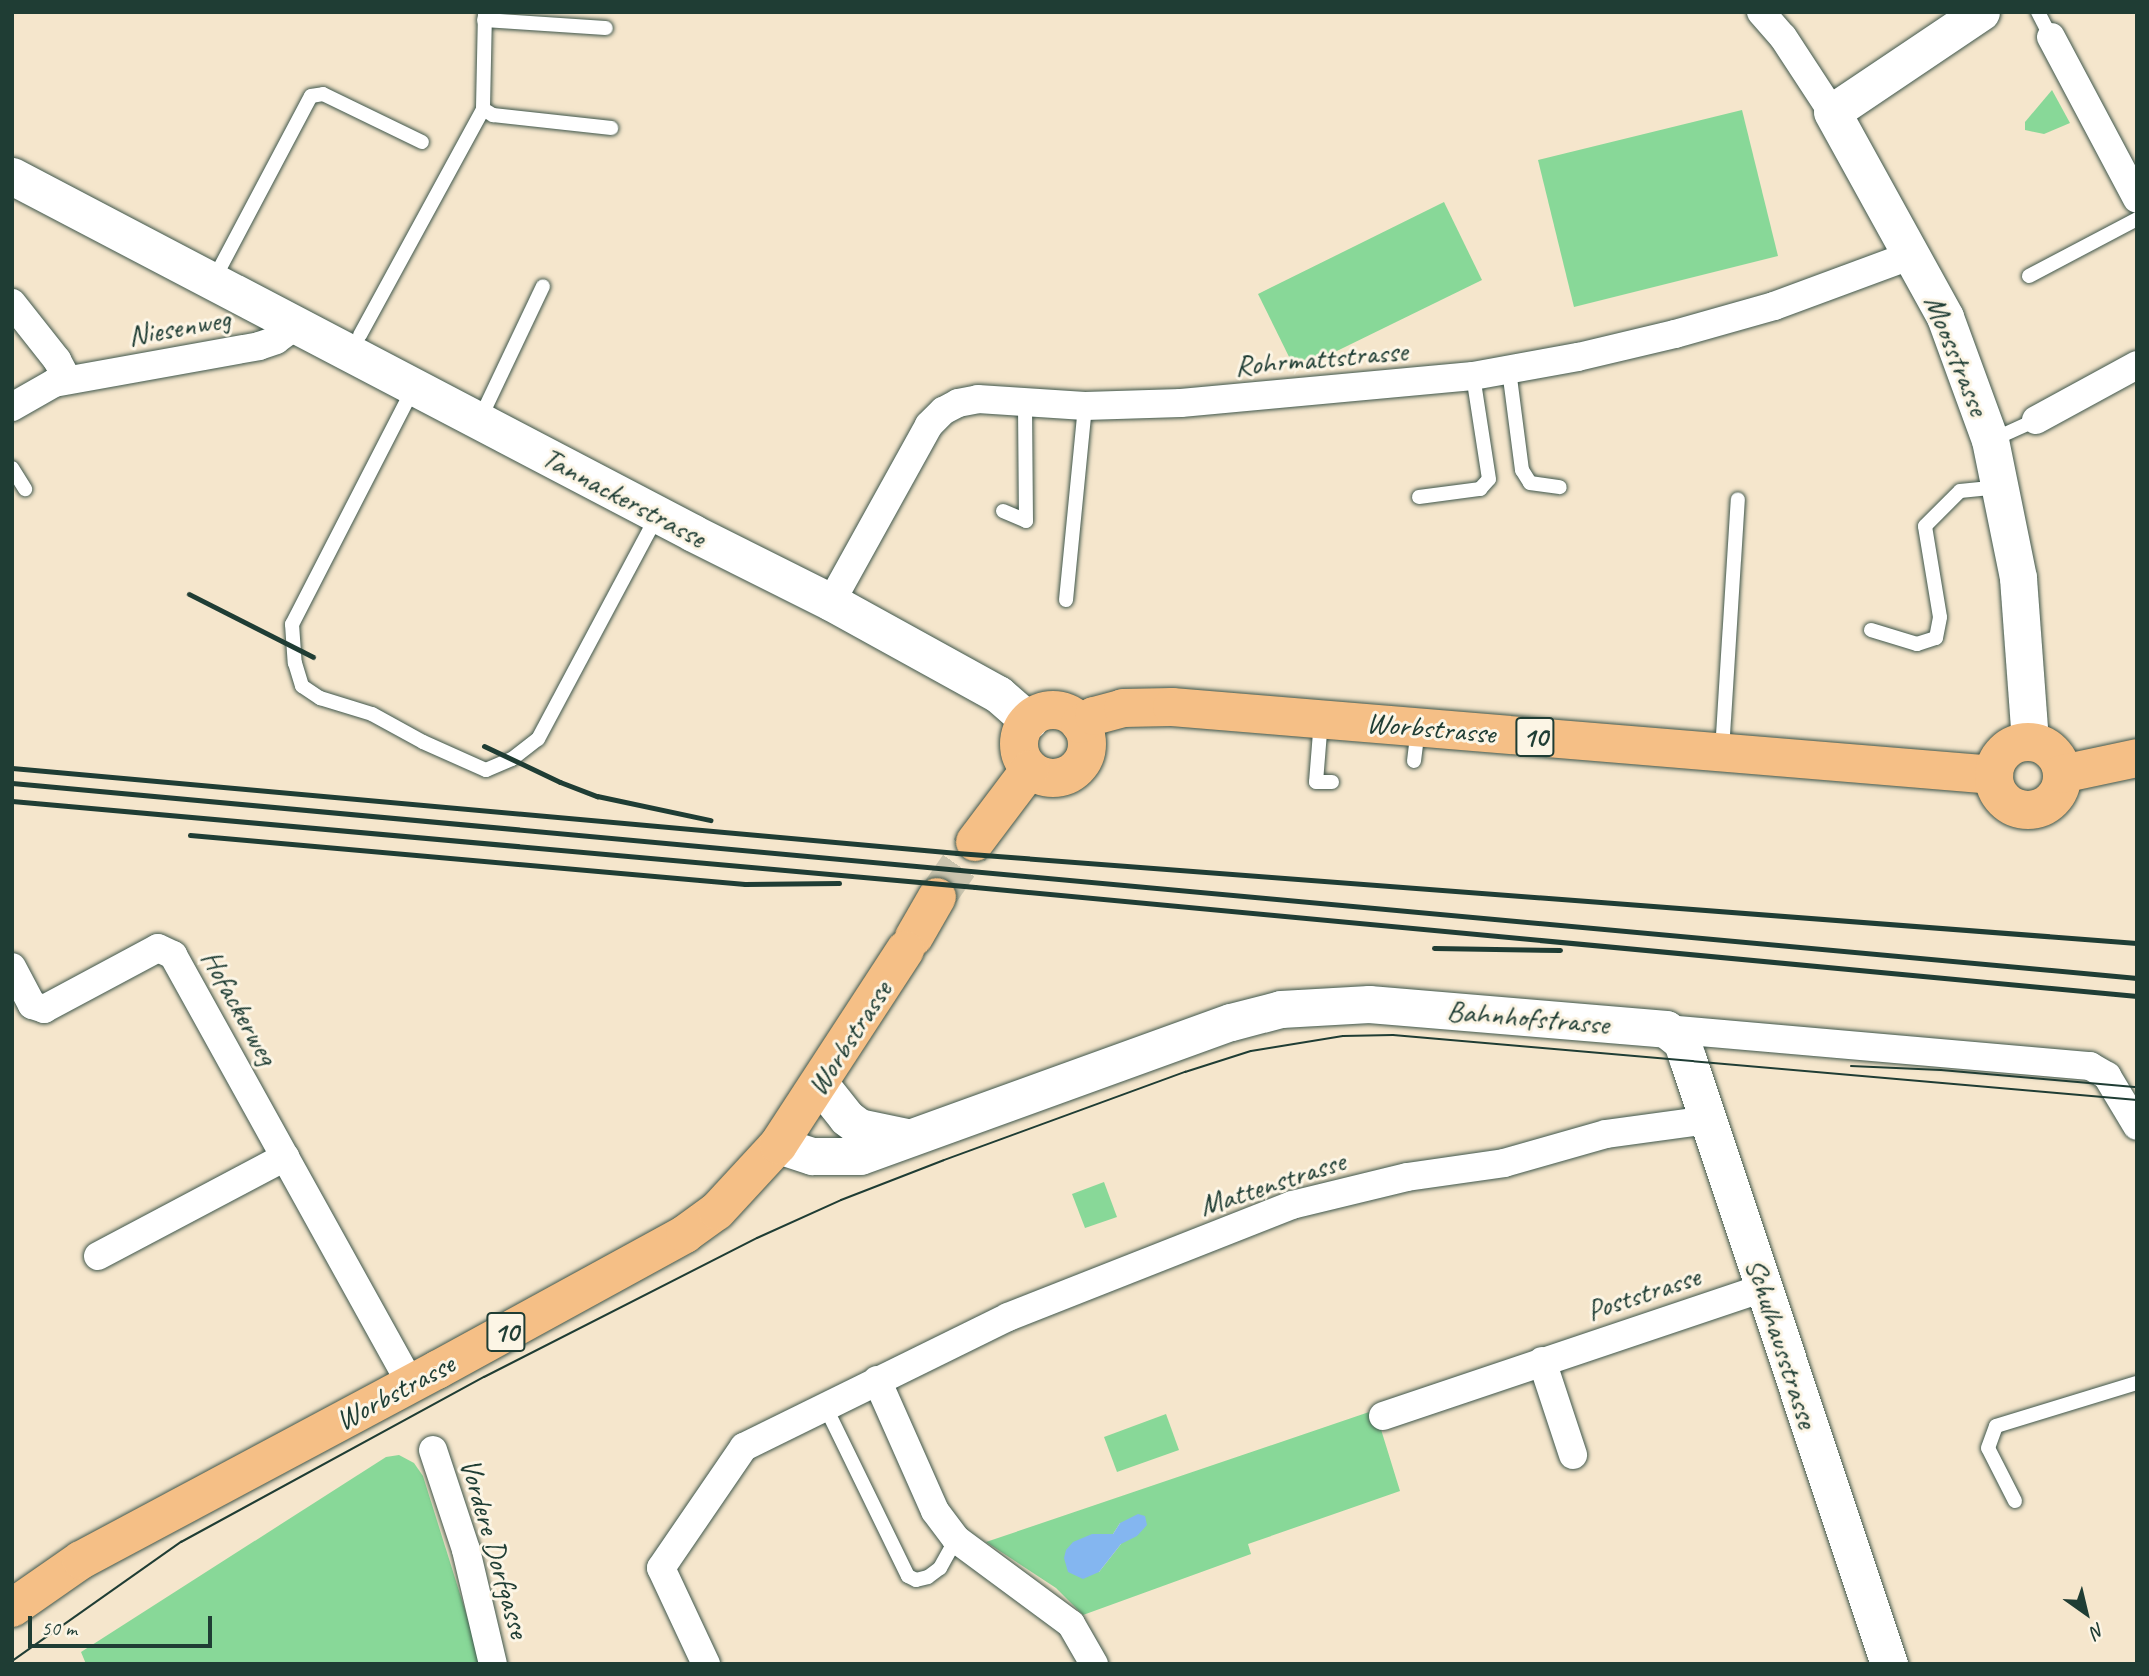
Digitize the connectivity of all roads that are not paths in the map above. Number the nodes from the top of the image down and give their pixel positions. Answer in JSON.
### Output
{"nodes":[{"id":1,"x":1761,"y":12,"type":"edge"},
{"id":2,"x":1981,"y":12,"type":"edge"},
{"id":3,"x":2038,"y":12,"type":"edge"},
{"id":4,"x":484,"y":16,"type":"edge"},
{"id":5,"x":606,"y":28,"type":"dead end"},
{"id":6,"x":2051,"y":37,"type":"joint"},
{"id":7,"x":483,"y":109,"type":"junction"},
{"id":8,"x":1832,"y":112,"type":"junction"},
{"id":9,"x":611,"y":128,"type":"dead end"},
{"id":10,"x":422,"y":142,"type":"dead end"},
{"id":11,"x":12,"y":176,"type":"edge"},
{"id":12,"x":2137,"y":200,"type":"edge"},
{"id":13,"x":2137,"y":219,"type":"edge"},
{"id":14,"x":1912,"y":255,"type":"junction"},
{"id":15,"x":2029,"y":276,"type":"dead end"},
{"id":16,"x":212,"y":282,"type":"junction"},
{"id":17,"x":543,"y":286,"type":"dead end"},
{"id":18,"x":12,"y":303,"type":"edge"},
{"id":19,"x":297,"y":325,"type":"junction"},
{"id":20,"x":360,"y":335,"type":"dead end"},
{"id":21,"x":2137,"y":365,"type":"edge"},
{"id":22,"x":1509,"y":370,"type":"junction"},
{"id":23,"x":1473,"y":376,"type":"junction"},
{"id":24,"x":67,"y":380,"type":"junction"},
{"id":25,"x":414,"y":387,"type":"junction"},
{"id":26,"x":1025,"y":402,"type":"junction"},
{"id":27,"x":1085,"y":406,"type":"junction"},
{"id":28,"x":12,"y":407,"type":"edge"},
{"id":29,"x":2036,"y":420,"type":"joint"},
{"id":30,"x":479,"y":422,"type":"junction"},
{"id":31,"x":1990,"y":440,"type":"junction"},
{"id":32,"x":12,"y":468,"type":"edge"},
{"id":33,"x":1560,"y":486,"type":"dead end"},
{"id":34,"x":2001,"y":487,"type":"junction"},
{"id":35,"x":25,"y":489,"type":"dead end"},
{"id":36,"x":1419,"y":497,"type":"dead end"},
{"id":37,"x":1738,"y":500,"type":"dead end"},
{"id":38,"x":1003,"y":512,"type":"dead end"},
{"id":39,"x":657,"y":514,"type":"junction"},
{"id":40,"x":1066,"y":600,"type":"dead end"},
{"id":41,"x":831,"y":602,"type":"junction"},
{"id":42,"x":1871,"y":630,"type":"dead end"},
{"id":43,"x":1321,"y":719,"type":"junction"},
{"id":44,"x":1029,"y":721,"type":"junction"},
{"id":45,"x":1080,"y":724,"type":"junction"},
{"id":46,"x":2030,"y":742,"type":"junction"},
{"id":47,"x":1721,"y":753,"type":"junction"},
{"id":48,"x":2137,"y":758,"type":"edge"},
{"id":49,"x":1030,"y":769,"type":"junction"},
{"id":50,"x":2062,"y":774,"type":"junction"},
{"id":51,"x":1994,"y":775,"type":"junction"},
{"id":52,"x":1332,"y":782,"type":"dead end"},
{"id":53,"x":975,"y":842,"type":"tunnel mouth"},
{"id":54,"x":937,"y":897,"type":"tunnel mouth"},
{"id":55,"x":12,"y":967,"type":"edge"},
{"id":56,"x":1666,"y":1029,"type":"junction"},
{"id":57,"x":820,"y":1084,"type":"junction"},
{"id":58,"x":1708,"y":1120,"type":"junction"},
{"id":59,"x":2137,"y":1126,"type":"edge"},
{"id":60,"x":907,"y":1137,"type":"junction"},
{"id":61,"x":778,"y":1145,"type":"junction"},
{"id":62,"x":285,"y":1157,"type":"junction"},
{"id":63,"x":98,"y":1256,"type":"dead end"},
{"id":64,"x":1764,"y":1288,"type":"junction"},
{"id":65,"x":1542,"y":1361,"type":"junction"},
{"id":66,"x":877,"y":1380,"type":"junction"},
{"id":67,"x":410,"y":1383,"type":"junction"},
{"id":68,"x":2137,"y":1383,"type":"edge"},
{"id":69,"x":825,"y":1406,"type":"junction"},
{"id":70,"x":1383,"y":1416,"type":"dead end"},
{"id":71,"x":433,"y":1450,"type":"dead end"},
{"id":72,"x":1573,"y":1455,"type":"dead end"},
{"id":73,"x":2015,"y":1502,"type":"dead end"},
{"id":74,"x":956,"y":1539,"type":"junction"},
{"id":75,"x":12,"y":1608,"type":"edge"},
{"id":76,"x":493,"y":1664,"type":"edge"},
{"id":77,"x":706,"y":1664,"type":"edge"},
{"id":78,"x":1094,"y":1664,"type":"edge"},
{"id":79,"x":1889,"y":1664,"type":"edge"}],
"edges":[{"from":1,"to":8,"type":"street","name":"Moosstrasse"},
{"from":2,"to":8,"type":"street"},
{"from":3,"to":6,"type":"lane"},
{"from":4,"to":5,"type":"lane"},
{"from":4,"to":7,"type":"lane"},
{"from":6,"to":12,"type":"street"},
{"from":7,"to":9,"type":"lane"},
{"from":7,"to":20,"type":"lane"},
{"from":8,"to":14,"type":"street","name":"Moosstrasse"},
{"from":10,"to":16,"type":"lane"},
{"from":11,"to":16,"type":"street","name":"Tannackerstrasse"},
{"from":13,"to":15,"type":"lane"},
{"from":14,"to":22,"type":"street","name":"Rohrmattstrasse"},
{"from":14,"to":31,"type":"street","name":"Moosstrasse"},
{"from":16,"to":19,"type":"street","name":"Tannackerstrasse"},
{"from":17,"to":30,"type":"lane"},
{"from":18,"to":24,"type":"street"},
{"from":19,"to":24,"type":"street","name":"Niesenweg"},
{"from":19,"to":25,"type":"street","name":"Tannackerstrasse"},
{"from":21,"to":29,"type":"street"},
{"from":22,"to":23,"type":"street","name":"Rohrmattstrasse"},
{"from":22,"to":33,"type":"lane"},
{"from":23,"to":27,"type":"street","name":"Rohrmattstrasse"},
{"from":23,"to":36,"type":"lane"},
{"from":24,"to":28,"type":"street","name":"Niesenweg"},
{"from":25,"to":30,"type":"street","name":"Tannackerstrasse"},
{"from":25,"to":39,"type":"lane"},
{"from":26,"to":27,"type":"street","name":"Rohrmattstrasse"},
{"from":26,"to":38,"type":"lane"},
{"from":26,"to":41,"type":"street","name":"Rohrmattstrasse"},
{"from":27,"to":40,"type":"lane"},
{"from":29,"to":31,"type":"lane"},
{"from":30,"to":39,"type":"street","name":"Tannackerstrasse"},
{"from":31,"to":34,"type":"street","name":"Moosstrasse"},
{"from":32,"to":35,"type":"lane"},
{"from":34,"to":42,"type":"lane"},
{"from":34,"to":46,"type":"street","name":"Moosstrasse"},
{"from":37,"to":47,"type":"lane"},
{"from":39,"to":41,"type":"street","name":"Tannackerstrasse"},
{"from":41,"to":44,"type":"street","name":"Tannackerstrasse"},
{"from":43,"to":45,"type":"main road","name":"Worbstrasse","number":"10"},
{"from":43,"to":47,"type":"main road","name":"Worbstrasse","number":"10"},
{"from":43,"to":52,"type":"lane"},
{"from":44,"to":45,"type":"main road"},
{"from":44,"to":49,"type":"main road"},
{"from":45,"to":49,"type":"main road"},
{"from":46,"to":50,"type":"main road"},
{"from":46,"to":51,"type":"main road"},
{"from":47,"to":51,"type":"main road","name":"Worbstrasse","number":"10"},
{"from":48,"to":50,"type":"main road"},
{"from":49,"to":53,"type":"main road"},
{"from":50,"to":51,"type":"main road"},
{"from":54,"to":57,"type":"main road","name":"Worbstrasse","number":"10"},
{"from":55,"to":62,"type":"street","name":"Hofackerweg"},
{"from":56,"to":58,"type":"street","name":"Schulhausstrasse"},
{"from":56,"to":59,"type":"street","name":"Bahnhofstrasse"},
{"from":56,"to":60,"type":"street","name":"Bahnhofstrasse"},
{"from":57,"to":60,"type":"street"},
{"from":57,"to":61,"type":"main road","name":"Worbstrasse","number":"10"},
{"from":58,"to":64,"type":"street","name":"Schulhausstrasse"},
{"from":58,"to":66,"type":"street","name":"Mattenstrasse"},
{"from":60,"to":61,"type":"street","name":"Bahnhofstrasse"},
{"from":61,"to":67,"type":"main road","name":"Worbstrasse","number":"10"},
{"from":62,"to":63,"type":"street"},
{"from":62,"to":67,"type":"street","name":"Hofackerweg"},
{"from":64,"to":65,"type":"street","name":"Poststrasse"},
{"from":64,"to":79,"type":"street","name":"Schulhausstrasse"},
{"from":65,"to":70,"type":"street","name":"Poststrasse"},
{"from":65,"to":72,"type":"street"},
{"from":66,"to":69,"type":"street","name":"Mattenstrasse"},
{"from":66,"to":74,"type":"street"},
{"from":67,"to":75,"type":"main road","name":"Worbstrasse","number":"10"},
{"from":68,"to":73,"type":"lane"},
{"from":69,"to":74,"type":"lane"},
{"from":69,"to":77,"type":"street","name":"Mattenstrasse"},
{"from":71,"to":76,"type":"street","name":"Vordere Dorfgasse"},
{"from":74,"to":78,"type":"street"}]}
